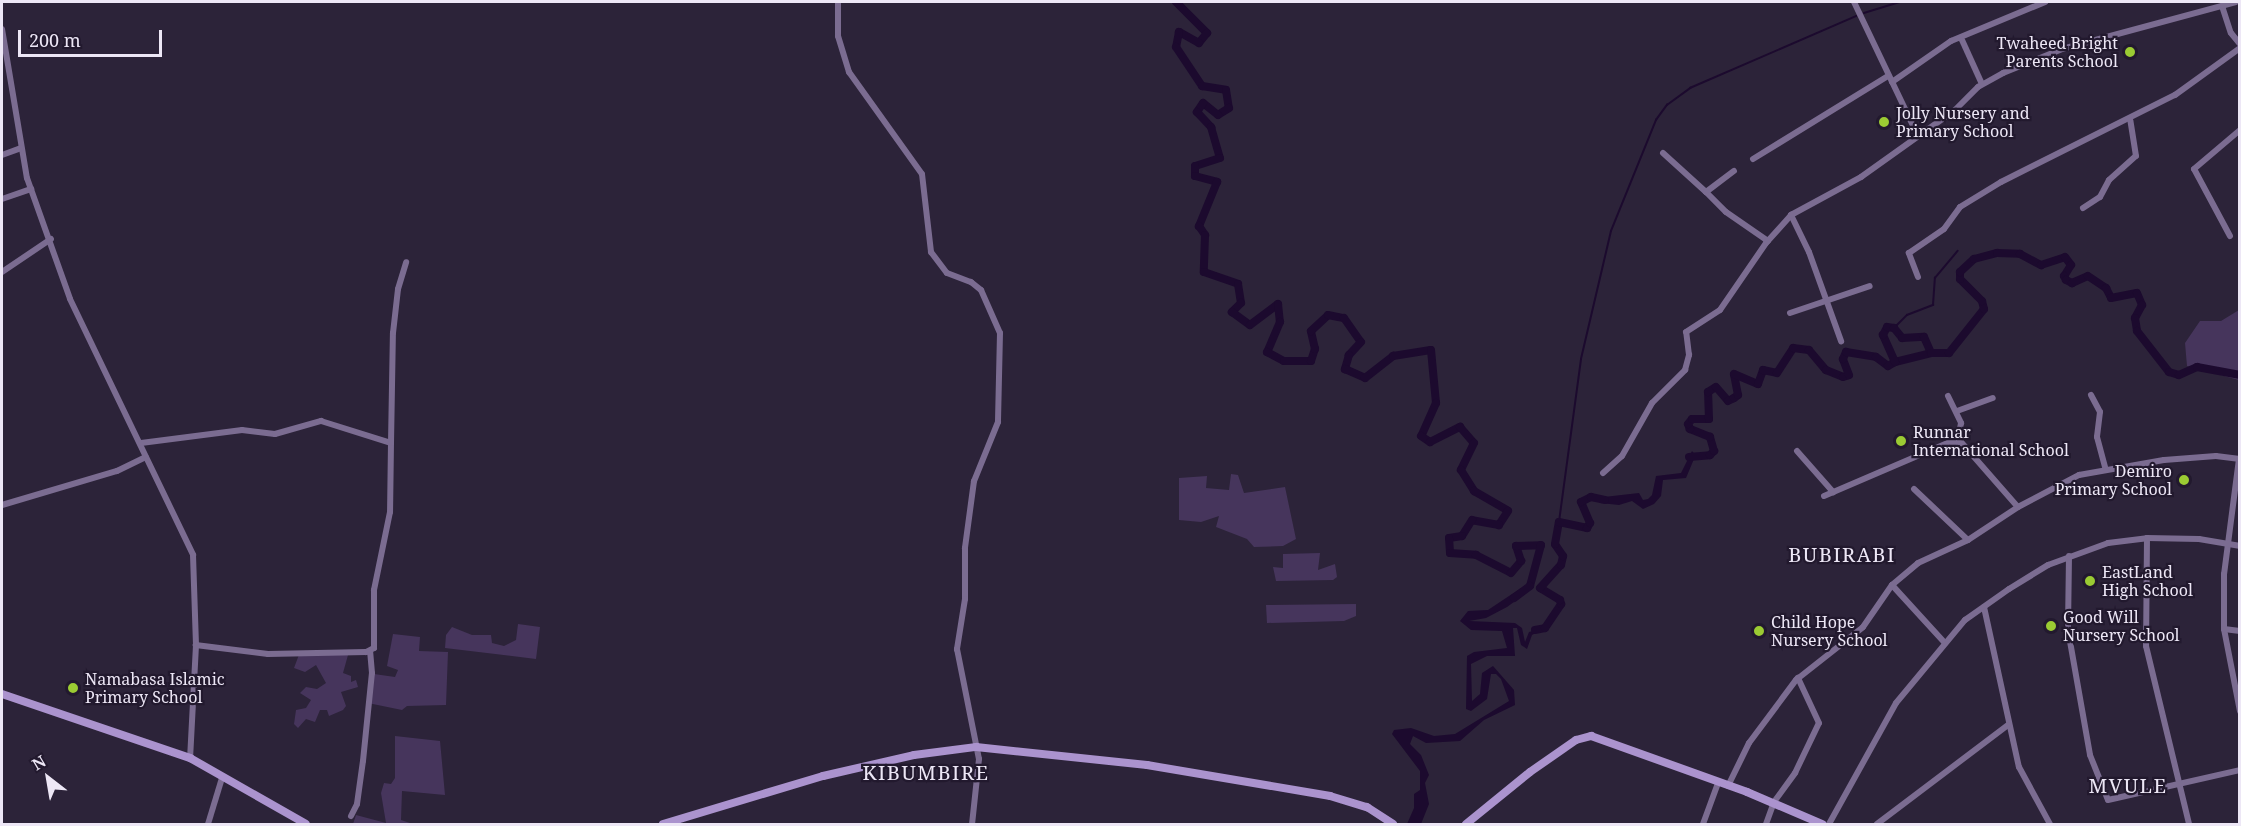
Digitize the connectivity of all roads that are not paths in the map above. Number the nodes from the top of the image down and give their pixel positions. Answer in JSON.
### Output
{"nodes":[{"id":1,"x":838,"y":2,"type":"edge"},
{"id":2,"x":1854,"y":2,"type":"edge"},
{"id":3,"x":2045,"y":2,"type":"edge"},
{"id":4,"x":2236,"y":2,"type":"edge"},
{"id":5,"x":2222,"y":6,"type":"junction"},
{"id":6,"x":2,"y":29,"type":"edge"},
{"id":7,"x":1962,"y":40,"type":"junction"},
{"id":8,"x":2240,"y":46,"type":"edge"},
{"id":9,"x":1890,"y":79,"type":"junction"},
{"id":10,"x":1982,"y":84,"type":"junction"},
{"id":11,"x":2130,"y":120,"type":"junction"},
{"id":12,"x":2240,"y":130,"type":"edge"},
{"id":13,"x":1918,"y":136,"type":"junction"},
{"id":14,"x":21,"y":148,"type":"junction"},
{"id":15,"x":1664,"y":153,"type":"dead end"},
{"id":16,"x":2,"y":155,"type":"edge"},
{"id":17,"x":1753,"y":159,"type":"dead end"},
{"id":18,"x":1734,"y":171,"type":"dead end"},
{"id":19,"x":31,"y":189,"type":"junction"},
{"id":20,"x":1706,"y":192,"type":"junction"},
{"id":21,"x":2,"y":199,"type":"edge"},
{"id":22,"x":2083,"y":208,"type":"dead end"},
{"id":23,"x":1791,"y":215,"type":"junction"},
{"id":24,"x":2230,"y":236,"type":"dead end"},
{"id":25,"x":51,"y":240,"type":"junction"},
{"id":26,"x":1768,"y":241,"type":"junction"},
{"id":27,"x":406,"y":262,"type":"dead end"},
{"id":28,"x":2,"y":272,"type":"edge"},
{"id":29,"x":1918,"y":277,"type":"dead end"},
{"id":30,"x":1870,"y":286,"type":"dead end"},
{"id":31,"x":1827,"y":303,"type":"junction"},
{"id":32,"x":1790,"y":313,"type":"dead end"},
{"id":33,"x":1841,"y":340,"type":"dead end"},
{"id":34,"x":2091,"y":395,"type":"dead end"},
{"id":35,"x":1948,"y":396,"type":"dead end"},
{"id":36,"x":1993,"y":398,"type":"dead end"},
{"id":37,"x":1957,"y":411,"type":"junction"},
{"id":38,"x":1950,"y":442,"type":"junction"},
{"id":39,"x":141,"y":443,"type":"junction"},
{"id":40,"x":391,"y":443,"type":"junction"},
{"id":41,"x":1797,"y":451,"type":"dead end"},
{"id":42,"x":146,"y":457,"type":"junction"},
{"id":43,"x":2239,"y":459,"type":"edge"},
{"id":44,"x":2105,"y":467,"type":"junction"},
{"id":45,"x":1602,"y":473,"type":"dead end"},
{"id":46,"x":1914,"y":489,"type":"dead end"},
{"id":47,"x":1833,"y":492,"type":"junction"},
{"id":48,"x":1824,"y":496,"type":"dead end"},
{"id":49,"x":2,"y":505,"type":"edge"},
{"id":50,"x":2018,"y":507,"type":"junction"},
{"id":51,"x":2147,"y":538,"type":"junction"},
{"id":52,"x":1968,"y":540,"type":"junction"},
{"id":53,"x":2228,"y":543,"type":"junction"},
{"id":54,"x":2240,"y":546,"type":"edge"},
{"id":55,"x":2069,"y":556,"type":"junction"},
{"id":56,"x":1892,"y":585,"type":"junction"},
{"id":57,"x":1984,"y":607,"type":"junction"},
{"id":58,"x":2224,"y":629,"type":"junction"},
{"id":59,"x":2240,"y":631,"type":"edge"},
{"id":60,"x":1944,"y":642,"type":"junction"},
{"id":61,"x":196,"y":645,"type":"junction"},
{"id":62,"x":370,"y":651,"type":"junction"},
{"id":63,"x":1798,"y":678,"type":"junction"},
{"id":64,"x":2,"y":694,"type":"edge"},
{"id":65,"x":2240,"y":711,"type":"edge"},
{"id":66,"x":2008,"y":724,"type":"junction"},
{"id":67,"x":975,"y":747,"type":"junction"},
{"id":68,"x":190,"y":758,"type":"junction"},
{"id":69,"x":2240,"y":770,"type":"edge"},
{"id":70,"x":222,"y":778,"type":"junction"},
{"id":71,"x":1718,"y":783,"type":"junction"},
{"id":72,"x":2180,"y":784,"type":"junction"},
{"id":73,"x":1728,"y":786,"type":"junction"},
{"id":74,"x":1774,"y":802,"type":"junction"},
{"id":75,"x":351,"y":816,"type":"dead end"},
{"id":76,"x":208,"y":825,"type":"edge"},
{"id":77,"x":306,"y":825,"type":"edge"},
{"id":78,"x":663,"y":825,"type":"edge"},
{"id":79,"x":972,"y":825,"type":"edge"},
{"id":80,"x":1393,"y":825,"type":"edge"},
{"id":81,"x":1466,"y":825,"type":"edge"},
{"id":82,"x":1703,"y":825,"type":"edge"},
{"id":83,"x":1766,"y":825,"type":"edge"},
{"id":84,"x":1822,"y":825,"type":"edge"},
{"id":85,"x":1829,"y":825,"type":"edge"},
{"id":86,"x":1877,"y":825,"type":"edge"},
{"id":87,"x":2050,"y":825,"type":"edge"},
{"id":88,"x":2189,"y":825,"type":"edge"}],
"edges":[{"from":1,"to":67,"type":"street"},
{"from":2,"to":9,"type":"street"},
{"from":3,"to":7,"type":"street"},
{"from":4,"to":5,"type":"street"},
{"from":5,"to":8,"type":"street"},
{"from":5,"to":10,"type":"street"},
{"from":6,"to":14,"type":"street"},
{"from":7,"to":9,"type":"street"},
{"from":7,"to":10,"type":"street"},
{"from":8,"to":11,"type":"street"},
{"from":9,"to":13,"type":"street"},
{"from":9,"to":17,"type":"street"},
{"from":10,"to":13,"type":"street"},
{"from":11,"to":22,"type":"street"},
{"from":11,"to":29,"type":"street"},
{"from":12,"to":24,"type":"street"},
{"from":13,"to":23,"type":"street"},
{"from":14,"to":16,"type":"street"},
{"from":14,"to":19,"type":"street"},
{"from":15,"to":20,"type":"street"},
{"from":18,"to":20,"type":"street"},
{"from":19,"to":21,"type":"street"},
{"from":19,"to":25,"type":"street"},
{"from":20,"to":26,"type":"street"},
{"from":23,"to":26,"type":"street"},
{"from":23,"to":31,"type":"street"},
{"from":25,"to":28,"type":"street"},
{"from":25,"to":39,"type":"street"},
{"from":26,"to":45,"type":"street"},
{"from":27,"to":40,"type":"street"},
{"from":30,"to":31,"type":"street"},
{"from":31,"to":32,"type":"street"},
{"from":31,"to":33,"type":"street"},
{"from":34,"to":44,"type":"street"},
{"from":35,"to":37,"type":"street"},
{"from":36,"to":37,"type":"street"},
{"from":37,"to":38,"type":"street"},
{"from":38,"to":47,"type":"street"},
{"from":38,"to":50,"type":"street"},
{"from":39,"to":40,"type":"street"},
{"from":39,"to":42,"type":"street"},
{"from":40,"to":62,"type":"street"},
{"from":41,"to":47,"type":"street"},
{"from":42,"to":49,"type":"street"},
{"from":42,"to":61,"type":"street"},
{"from":43,"to":44,"type":"street"},
{"from":43,"to":53,"type":"street"},
{"from":44,"to":50,"type":"street"},
{"from":46,"to":52,"type":"street"},
{"from":47,"to":48,"type":"street"},
{"from":50,"to":52,"type":"street"},
{"from":51,"to":53,"type":"street"},
{"from":51,"to":55,"type":"street"},
{"from":51,"to":72,"type":"street"},
{"from":52,"to":56,"type":"street"},
{"from":53,"to":54,"type":"street"},
{"from":53,"to":58,"type":"street"},
{"from":55,"to":57,"type":"street"},
{"from":55,"to":72,"type":"street"},
{"from":56,"to":60,"type":"street"},
{"from":56,"to":63,"type":"street"},
{"from":57,"to":60,"type":"street"},
{"from":57,"to":66,"type":"street"},
{"from":58,"to":59,"type":"street"},
{"from":58,"to":65,"type":"street"},
{"from":60,"to":85,"type":"street"},
{"from":61,"to":62,"type":"street"},
{"from":61,"to":68,"type":"street"},
{"from":62,"to":75,"type":"street"},
{"from":63,"to":73,"type":"street"},
{"from":63,"to":74,"type":"street"},
{"from":64,"to":68,"type":"street"},
{"from":66,"to":86,"type":"street"},
{"from":66,"to":87,"type":"street"},
{"from":67,"to":78,"type":"street"},
{"from":67,"to":79,"type":"street"},
{"from":67,"to":80,"type":"street"},
{"from":68,"to":70,"type":"street"},
{"from":69,"to":72,"type":"street"},
{"from":70,"to":76,"type":"street"},
{"from":70,"to":77,"type":"street"},
{"from":71,"to":73,"type":"street"},
{"from":71,"to":81,"type":"street"},
{"from":71,"to":82,"type":"street"},
{"from":72,"to":88,"type":"street"},
{"from":73,"to":74,"type":"street"},
{"from":74,"to":83,"type":"street"},
{"from":74,"to":84,"type":"street"}]}
